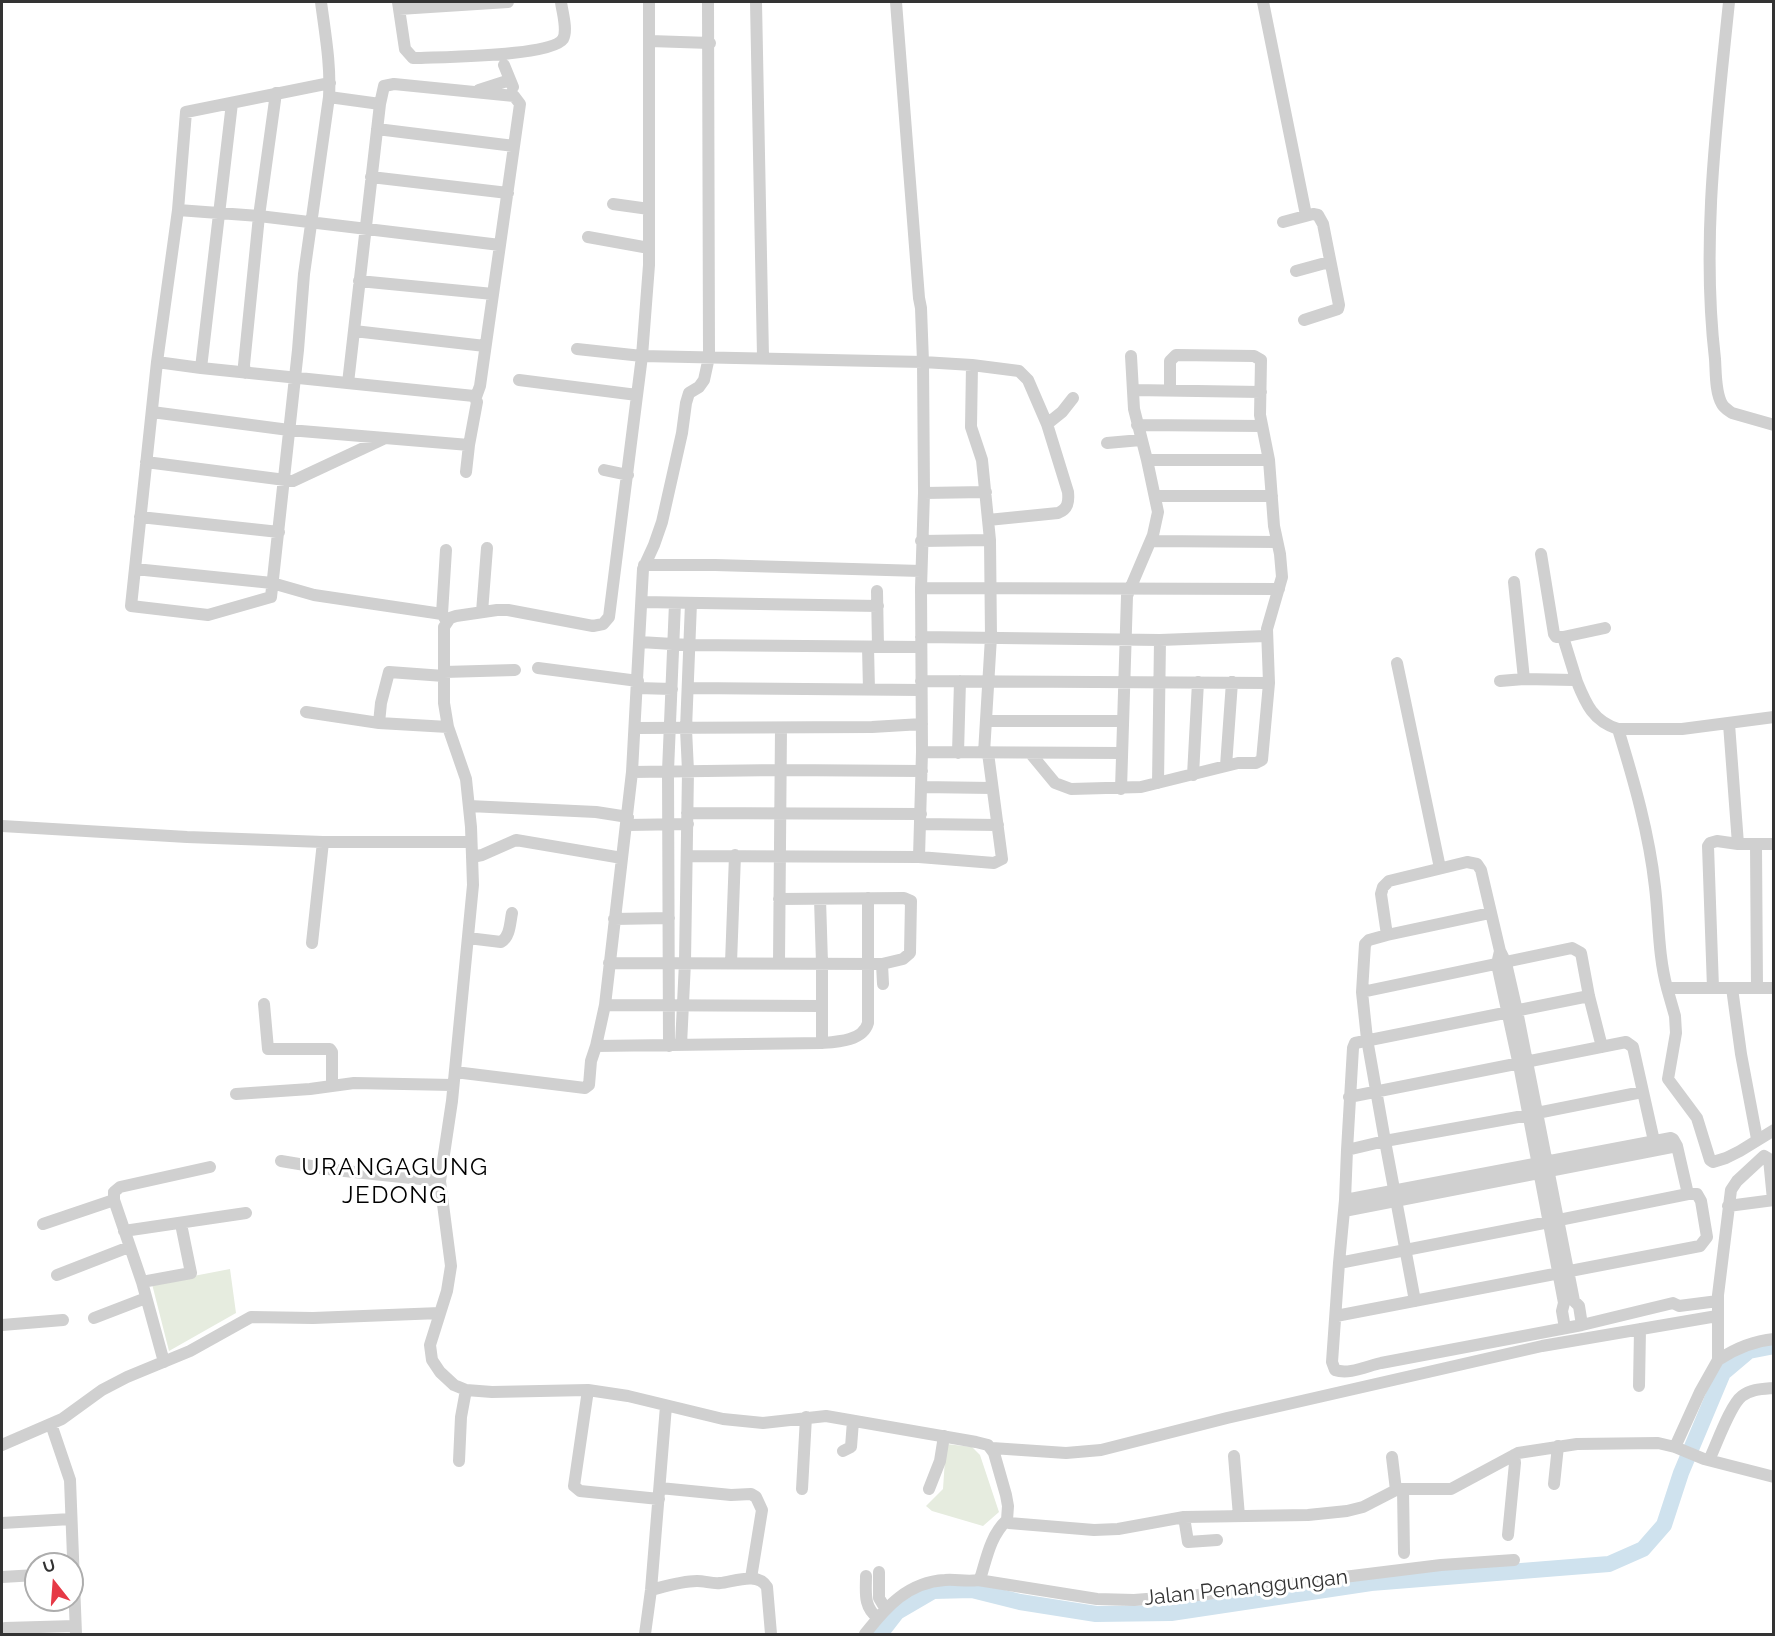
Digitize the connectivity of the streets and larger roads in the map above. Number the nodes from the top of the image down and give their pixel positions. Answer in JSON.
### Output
{"nodes":[{"id":1,"x":321,"y":2,"type":"edge"},
{"id":2,"x":508,"y":2,"type":"edge"},
{"id":3,"x":561,"y":2,"type":"edge"},
{"id":4,"x":649,"y":2,"type":"edge"},
{"id":5,"x":708,"y":2,"type":"edge"},
{"id":6,"x":756,"y":2,"type":"edge"},
{"id":7,"x":896,"y":2,"type":"edge"},
{"id":8,"x":902,"y":2,"type":"edge"},
{"id":9,"x":1263,"y":2,"type":"edge"},
{"id":10,"x":1729,"y":2,"type":"edge"},
{"id":11,"x":399,"y":5,"type":"edge"},
{"id":12,"x":650,"y":41,"type":"junction"},
{"id":13,"x":710,"y":43,"type":"junction"},
{"id":14,"x":504,"y":65,"type":"dead end"},
{"id":15,"x":510,"y":80,"type":"junction"},
{"id":16,"x":330,"y":83,"type":"junction"},
{"id":17,"x":472,"y":92,"type":"junction"},
{"id":18,"x":276,"y":93,"type":"junction"},
{"id":19,"x":329,"y":98,"type":"junction"},
{"id":20,"x":519,"y":100,"type":"junction"},
{"id":21,"x":232,"y":103,"type":"junction"},
{"id":22,"x":380,"y":104,"type":"junction"},
{"id":23,"x":377,"y":129,"type":"junction"},
{"id":24,"x":514,"y":146,"type":"junction"},
{"id":25,"x":372,"y":177,"type":"junction"},
{"id":26,"x":508,"y":193,"type":"junction"},
{"id":27,"x":613,"y":204,"type":"dead end"},
{"id":28,"x":649,"y":209,"type":"junction"},
{"id":29,"x":178,"y":210,"type":"junction"},
{"id":30,"x":220,"y":213,"type":"junction"},
{"id":31,"x":1306,"y":215,"type":"junction"},
{"id":32,"x":258,"y":216,"type":"junction"},
{"id":33,"x":1283,"y":222,"type":"dead end"},
{"id":34,"x":311,"y":223,"type":"junction"},
{"id":35,"x":366,"y":229,"type":"junction"},
{"id":36,"x":588,"y":237,"type":"dead end"},
{"id":37,"x":500,"y":245,"type":"junction"},
{"id":38,"x":649,"y":248,"type":"junction"},
{"id":39,"x":1329,"y":262,"type":"junction"},
{"id":40,"x":1296,"y":271,"type":"dead end"},
{"id":41,"x":359,"y":281,"type":"junction"},
{"id":42,"x":493,"y":294,"type":"junction"},
{"id":43,"x":921,"y":308,"type":"junction"},
{"id":44,"x":1305,"y":320,"type":"dead end"},
{"id":45,"x":354,"y":331,"type":"junction"},
{"id":46,"x":486,"y":346,"type":"junction"},
{"id":47,"x":577,"y":349,"type":"dead end"},
{"id":48,"x":642,"y":356,"type":"junction"},
{"id":49,"x":1131,"y":356,"type":"dead end"},
{"id":50,"x":709,"y":357,"type":"junction"},
{"id":51,"x":763,"y":357,"type":"junction"},
{"id":52,"x":157,"y":362,"type":"junction"},
{"id":53,"x":923,"y":362,"type":"junction"},
{"id":54,"x":972,"y":365,"type":"junction"},
{"id":55,"x":201,"y":368,"type":"junction"},
{"id":56,"x":245,"y":373,"type":"junction"},
{"id":57,"x":295,"y":377,"type":"junction"},
{"id":58,"x":519,"y":380,"type":"dead end"},
{"id":59,"x":348,"y":382,"type":"junction"},
{"id":60,"x":1133,"y":390,"type":"junction"},
{"id":61,"x":1170,"y":390,"type":"junction"},
{"id":62,"x":1261,"y":392,"type":"junction"},
{"id":63,"x":638,"y":395,"type":"junction"},
{"id":64,"x":476,"y":397,"type":"junction"},
{"id":65,"x":1073,"y":398,"type":"dead end"},
{"id":66,"x":152,"y":412,"type":"junction"},
{"id":67,"x":1047,"y":424,"type":"junction"},
{"id":68,"x":1137,"y":425,"type":"junction"},
{"id":69,"x":1773,"y":425,"type":"edge"},
{"id":70,"x":1262,"y":426,"type":"junction"},
{"id":71,"x":289,"y":430,"type":"junction"},
{"id":72,"x":384,"y":439,"type":"junction"},
{"id":73,"x":1142,"y":440,"type":"junction"},
{"id":74,"x":1107,"y":443,"type":"dead end"},
{"id":75,"x":469,"y":445,"type":"junction"},
{"id":76,"x":1147,"y":460,"type":"junction"},
{"id":77,"x":1269,"y":460,"type":"junction"},
{"id":78,"x":146,"y":462,"type":"junction"},
{"id":79,"x":604,"y":470,"type":"dead end"},
{"id":80,"x":466,"y":472,"type":"dead end"},
{"id":81,"x":628,"y":475,"type":"junction"},
{"id":82,"x":284,"y":480,"type":"junction"},
{"id":83,"x":986,"y":492,"type":"junction"},
{"id":84,"x":924,"y":493,"type":"junction"},
{"id":85,"x":1272,"y":495,"type":"junction"},
{"id":86,"x":1155,"y":496,"type":"junction"},
{"id":87,"x":140,"y":517,"type":"junction"},
{"id":88,"x":988,"y":520,"type":"junction"},
{"id":89,"x":279,"y":532,"type":"junction"},
{"id":90,"x":990,"y":540,"type":"junction"},
{"id":91,"x":921,"y":541,"type":"junction"},
{"id":92,"x":1150,"y":541,"type":"junction"},
{"id":93,"x":1277,"y":542,"type":"junction"},
{"id":94,"x":488,"y":548,"type":"dead end"},
{"id":95,"x":446,"y":550,"type":"dead end"},
{"id":96,"x":1541,"y":554,"type":"dead end"},
{"id":97,"x":644,"y":565,"type":"junction"},
{"id":98,"x":135,"y":569,"type":"junction"},
{"id":99,"x":921,"y":571,"type":"junction"},
{"id":100,"x":1514,"y":582,"type":"dead end"},
{"id":101,"x":272,"y":583,"type":"junction"},
{"id":102,"x":921,"y":588,"type":"junction"},
{"id":103,"x":991,"y":589,"type":"junction"},
{"id":104,"x":1279,"y":589,"type":"junction"},
{"id":105,"x":1129,"y":590,"type":"junction"},
{"id":106,"x":878,"y":591,"type":"dead end"},
{"id":107,"x":642,"y":602,"type":"junction"},
{"id":108,"x":675,"y":603,"type":"junction"},
{"id":109,"x":690,"y":603,"type":"junction"},
{"id":110,"x":878,"y":606,"type":"junction"},
{"id":111,"x":482,"y":612,"type":"junction"},
{"id":112,"x":444,"y":618,"type":"junction"},
{"id":113,"x":1605,"y":628,"type":"dead end"},
{"id":114,"x":1266,"y":636,"type":"junction"},
{"id":115,"x":991,"y":637,"type":"junction"},
{"id":116,"x":1563,"y":637,"type":"junction"},
{"id":117,"x":1125,"y":640,"type":"junction"},
{"id":118,"x":1160,"y":640,"type":"junction"},
{"id":119,"x":639,"y":642,"type":"junction"},
{"id":120,"x":921,"y":642,"type":"junction"},
{"id":121,"x":673,"y":644,"type":"junction"},
{"id":122,"x":689,"y":645,"type":"junction"},
{"id":123,"x":873,"y":647,"type":"junction"},
{"id":124,"x":1397,"y":663,"type":"dead end"},
{"id":125,"x":538,"y":668,"type":"dead end"},
{"id":126,"x":515,"y":670,"type":"dead end"},
{"id":127,"x":444,"y":674,"type":"junction"},
{"id":128,"x":1524,"y":679,"type":"junction"},
{"id":129,"x":960,"y":681,"type":"junction"},
{"id":130,"x":1500,"y":681,"type":"dead end"},
{"id":131,"x":989,"y":682,"type":"junction"},
{"id":132,"x":1124,"y":682,"type":"junction"},
{"id":133,"x":1160,"y":682,"type":"junction"},
{"id":134,"x":1198,"y":682,"type":"junction"},
{"id":135,"x":1233,"y":682,"type":"junction"},
{"id":136,"x":1577,"y":682,"type":"junction"},
{"id":137,"x":1269,"y":684,"type":"junction"},
{"id":138,"x":638,"y":685,"type":"junction"},
{"id":139,"x":921,"y":686,"type":"junction"},
{"id":140,"x":689,"y":688,"type":"junction"},
{"id":141,"x":672,"y":689,"type":"junction"},
{"id":142,"x":869,"y":690,"type":"junction"},
{"id":143,"x":306,"y":712,"type":"dead end"},
{"id":144,"x":1773,"y":717,"type":"edge"},
{"id":145,"x":987,"y":721,"type":"junction"},
{"id":146,"x":1123,"y":721,"type":"junction"},
{"id":147,"x":380,"y":723,"type":"junction"},
{"id":148,"x":922,"y":724,"type":"junction"},
{"id":149,"x":1729,"y":724,"type":"junction"},
{"id":150,"x":448,"y":727,"type":"junction"},
{"id":151,"x":635,"y":728,"type":"junction"},
{"id":152,"x":781,"y":728,"type":"junction"},
{"id":153,"x":670,"y":729,"type":"junction"},
{"id":154,"x":687,"y":729,"type":"junction"},
{"id":155,"x":1618,"y":729,"type":"junction"},
{"id":156,"x":922,"y":752,"type":"junction"},
{"id":157,"x":958,"y":753,"type":"junction"},
{"id":158,"x":986,"y":753,"type":"junction"},
{"id":159,"x":1122,"y":753,"type":"junction"},
{"id":160,"x":1031,"y":754,"type":"junction"},
{"id":161,"x":1226,"y":766,"type":"junction"},
{"id":162,"x":780,"y":770,"type":"junction"},
{"id":163,"x":668,"y":771,"type":"junction"},
{"id":164,"x":688,"y":771,"type":"junction"},
{"id":165,"x":922,"y":771,"type":"junction"},
{"id":166,"x":632,"y":772,"type":"junction"},
{"id":167,"x":1193,"y":775,"type":"junction"},
{"id":168,"x":1158,"y":783,"type":"junction"},
{"id":169,"x":921,"y":787,"type":"junction"},
{"id":170,"x":992,"y":788,"type":"junction"},
{"id":171,"x":1121,"y":789,"type":"junction"},
{"id":172,"x":469,"y":806,"type":"junction"},
{"id":173,"x":780,"y":814,"type":"junction"},
{"id":174,"x":687,"y":819,"type":"junction"},
{"id":175,"x":921,"y":819,"type":"junction"},
{"id":176,"x":627,"y":821,"type":"junction"},
{"id":177,"x":668,"y":825,"type":"junction"},
{"id":178,"x":998,"y":825,"type":"junction"},
{"id":179,"x":2,"y":826,"type":"edge"},
{"id":180,"x":323,"y":842,"type":"junction"},
{"id":181,"x":471,"y":842,"type":"junction"},
{"id":182,"x":1738,"y":844,"type":"junction"},
{"id":183,"x":1773,"y":844,"type":"edge"},
{"id":184,"x":1756,"y":845,"type":"junction"},
{"id":185,"x":735,"y":855,"type":"junction"},
{"id":186,"x":687,"y":856,"type":"junction"},
{"id":187,"x":779,"y":856,"type":"junction"},
{"id":188,"x":472,"y":857,"type":"junction"},
{"id":189,"x":919,"y":857,"type":"junction"},
{"id":190,"x":622,"y":858,"type":"junction"},
{"id":191,"x":1440,"y":868,"type":"junction"},
{"id":192,"x":868,"y":898,"type":"junction"},
{"id":193,"x":779,"y":899,"type":"junction"},
{"id":194,"x":820,"y":899,"type":"junction"},
{"id":195,"x":1490,"y":913,"type":"junction"},
{"id":196,"x":512,"y":914,"type":"dead end"},
{"id":197,"x":669,"y":918,"type":"junction"},
{"id":198,"x":614,"y":919,"type":"junction"},
{"id":199,"x":1388,"y":935,"type":"junction"},
{"id":200,"x":468,"y":938,"type":"junction"},
{"id":201,"x":312,"y":943,"type":"dead end"},
{"id":202,"x":669,"y":962,"type":"junction"},
{"id":203,"x":685,"y":962,"type":"junction"},
{"id":204,"x":779,"y":962,"type":"junction"},
{"id":205,"x":609,"y":963,"type":"junction"},
{"id":206,"x":731,"y":963,"type":"junction"},
{"id":207,"x":822,"y":963,"type":"junction"},
{"id":208,"x":1502,"y":963,"type":"junction"},
{"id":209,"x":868,"y":964,"type":"junction"},
{"id":210,"x":882,"y":964,"type":"junction"},
{"id":211,"x":883,"y":984,"type":"dead end"},
{"id":212,"x":1667,"y":988,"type":"junction"},
{"id":213,"x":1713,"y":988,"type":"junction"},
{"id":214,"x":1732,"y":988,"type":"junction"},
{"id":215,"x":1757,"y":988,"type":"junction"},
{"id":216,"x":1773,"y":988,"type":"edge"},
{"id":217,"x":1362,"y":992,"type":"junction"},
{"id":218,"x":1589,"y":996,"type":"junction"},
{"id":219,"x":264,"y":1004,"type":"dead end"},
{"id":220,"x":605,"y":1005,"type":"junction"},
{"id":221,"x":669,"y":1005,"type":"junction"},
{"id":222,"x":683,"y":1005,"type":"junction"},
{"id":223,"x":822,"y":1006,"type":"junction"},
{"id":224,"x":1513,"y":1012,"type":"junction"},
{"id":225,"x":1367,"y":1039,"type":"junction"},
{"id":226,"x":822,"y":1043,"type":"junction"},
{"id":227,"x":675,"y":1045,"type":"junction"},
{"id":228,"x":1602,"y":1047,"type":"junction"},
{"id":229,"x":594,"y":1052,"type":"junction"},
{"id":230,"x":1523,"y":1064,"type":"junction"},
{"id":231,"x":455,"y":1072,"type":"junction"},
{"id":232,"x":332,"y":1085,"type":"junction"},
{"id":233,"x":453,"y":1085,"type":"junction"},
{"id":234,"x":1376,"y":1092,"type":"junction"},
{"id":235,"x":1642,"y":1092,"type":"junction"},
{"id":236,"x":236,"y":1094,"type":"dead end"},
{"id":237,"x":1349,"y":1097,"type":"junction"},
{"id":238,"x":1533,"y":1114,"type":"junction"},
{"id":239,"x":1773,"y":1130,"type":"edge"},
{"id":240,"x":1757,"y":1139,"type":"junction"},
{"id":241,"x":1385,"y":1141,"type":"junction"},
{"id":242,"x":1654,"y":1141,"type":"junction"},
{"id":243,"x":1677,"y":1146,"type":"junction"},
{"id":244,"x":1347,"y":1150,"type":"junction"},
{"id":245,"x":281,"y":1161,"type":"dead end"},
{"id":246,"x":210,"y":1167,"type":"dead end"},
{"id":247,"x":1543,"y":1168,"type":"junction"},
{"id":248,"x":440,"y":1181,"type":"junction"},
{"id":249,"x":1688,"y":1194,"type":"junction"},
{"id":250,"x":1395,"y":1196,"type":"junction"},
{"id":251,"x":114,"y":1200,"type":"junction"},
{"id":252,"x":1773,"y":1200,"type":"edge"},
{"id":253,"x":1345,"y":1205,"type":"junction"},
{"id":254,"x":1728,"y":1206,"type":"junction"},
{"id":255,"x":246,"y":1213,"type":"dead end"},
{"id":256,"x":1554,"y":1221,"type":"junction"},
{"id":257,"x":43,"y":1224,"type":"dead end"},
{"id":258,"x":181,"y":1224,"type":"junction"},
{"id":259,"x":124,"y":1231,"type":"junction"},
{"id":260,"x":129,"y":1247,"type":"junction"},
{"id":261,"x":1405,"y":1250,"type":"junction"},
{"id":262,"x":1339,"y":1263,"type":"junction"},
{"id":263,"x":1564,"y":1272,"type":"junction"},
{"id":264,"x":57,"y":1275,"type":"dead end"},
{"id":265,"x":142,"y":1282,"type":"junction"},
{"id":266,"x":147,"y":1298,"type":"junction"},
{"id":267,"x":1718,"y":1298,"type":"junction"},
{"id":268,"x":1415,"y":1300,"type":"junction"},
{"id":269,"x":1569,"y":1302,"type":"junction"},
{"id":270,"x":440,"y":1313,"type":"junction"},
{"id":271,"x":1336,"y":1316,"type":"junction"},
{"id":272,"x":1717,"y":1316,"type":"junction"},
{"id":273,"x":94,"y":1318,"type":"dead end"},
{"id":274,"x":63,"y":1320,"type":"dead end"},
{"id":275,"x":2,"y":1325,"type":"edge"},
{"id":276,"x":1582,"y":1325,"type":"junction"},
{"id":277,"x":1565,"y":1328,"type":"junction"},
{"id":278,"x":1640,"y":1329,"type":"junction"},
{"id":279,"x":1773,"y":1340,"type":"edge"},
{"id":280,"x":1718,"y":1360,"type":"junction"},
{"id":281,"x":164,"y":1362,"type":"junction"},
{"id":282,"x":1639,"y":1386,"type":"dead end"},
{"id":283,"x":1773,"y":1388,"type":"edge"},
{"id":284,"x":466,"y":1389,"type":"junction"},
{"id":285,"x":588,"y":1390,"type":"junction"},
{"id":286,"x":666,"y":1407,"type":"junction"},
{"id":287,"x":806,"y":1417,"type":"junction"},
{"id":288,"x":853,"y":1421,"type":"junction"},
{"id":289,"x":51,"y":1424,"type":"junction"},
{"id":290,"x":944,"y":1436,"type":"junction"},
{"id":291,"x":2,"y":1445,"type":"edge"},
{"id":292,"x":1558,"y":1446,"type":"junction"},
{"id":293,"x":992,"y":1448,"type":"junction"},
{"id":294,"x":1678,"y":1448,"type":"junction"},
{"id":295,"x":843,"y":1451,"type":"dead end"},
{"id":296,"x":1514,"y":1455,"type":"junction"},
{"id":297,"x":1234,"y":1456,"type":"dead end"},
{"id":298,"x":1392,"y":1457,"type":"dead end"},
{"id":299,"x":1706,"y":1460,"type":"junction"},
{"id":300,"x":459,"y":1461,"type":"dead end"},
{"id":301,"x":1773,"y":1478,"type":"edge"},
{"id":302,"x":1554,"y":1484,"type":"dead end"},
{"id":303,"x":802,"y":1489,"type":"dead end"},
{"id":304,"x":929,"y":1489,"type":"dead end"},
{"id":305,"x":1399,"y":1489,"type":"junction"},
{"id":306,"x":659,"y":1494,"type":"junction"},
{"id":307,"x":1239,"y":1516,"type":"junction"},
{"id":308,"x":1184,"y":1517,"type":"junction"},
{"id":309,"x":71,"y":1519,"type":"junction"},
{"id":310,"x":1007,"y":1520,"type":"junction"},
{"id":311,"x":2,"y":1523,"type":"edge"},
{"id":312,"x":1508,"y":1535,"type":"dead end"},
{"id":313,"x":1217,"y":1540,"type":"dead end"},
{"id":314,"x":72,"y":1552,"type":"edge"},
{"id":315,"x":1404,"y":1553,"type":"dead end"},
{"id":316,"x":1514,"y":1560,"type":"dead end"},
{"id":317,"x":879,"y":1572,"type":"dead end"},
{"id":318,"x":24,"y":1576,"type":"edge"},
{"id":319,"x":866,"y":1576,"type":"dead end"},
{"id":320,"x":2,"y":1577,"type":"edge"},
{"id":321,"x":751,"y":1578,"type":"junction"},
{"id":322,"x":978,"y":1580,"type":"junction"},
{"id":323,"x":651,"y":1590,"type":"junction"},
{"id":324,"x":74,"y":1612,"type":"edge"},
{"id":325,"x":882,"y":1613,"type":"junction"},
{"id":326,"x":5,"y":1628,"type":"dead end"},
{"id":327,"x":75,"y":1630,"type":"edge"},
{"id":328,"x":645,"y":1635,"type":"edge"},
{"id":329,"x":771,"y":1635,"type":"edge"},
{"id":330,"x":865,"y":1635,"type":"edge"}],
"edges":[{"from":1,"to":16,"type":"street"},
{"from":2,"to":11,"type":"street"},
{"from":3,"to":11,"type":"street"},
{"from":4,"to":12,"type":"street"},
{"from":5,"to":13,"type":"street"},
{"from":6,"to":51,"type":"street"},
{"from":7,"to":43,"type":"street"},
{"from":8,"to":43,"type":"street"},
{"from":9,"to":31,"type":"street"},
{"from":10,"to":69,"type":"street"},
{"from":12,"to":13,"type":"street"},
{"from":12,"to":28,"type":"street"},
{"from":13,"to":50,"type":"street"},
{"from":14,"to":15,"type":"street"},
{"from":15,"to":17,"type":"street"},
{"from":15,"to":20,"type":"street"},
{"from":16,"to":18,"type":"street"},
{"from":16,"to":19,"type":"street"},
{"from":17,"to":20,"type":"street"},
{"from":17,"to":22,"type":"street"},
{"from":18,"to":21,"type":"street"},
{"from":18,"to":32,"type":"street"},
{"from":19,"to":22,"type":"street"},
{"from":19,"to":34,"type":"street"},
{"from":20,"to":24,"type":"street"},
{"from":21,"to":29,"type":"street"},
{"from":21,"to":30,"type":"street"},
{"from":22,"to":23,"type":"street"},
{"from":23,"to":24,"type":"street"},
{"from":23,"to":25,"type":"street"},
{"from":24,"to":26,"type":"street"},
{"from":25,"to":26,"type":"street"},
{"from":25,"to":35,"type":"street"},
{"from":26,"to":37,"type":"street"},
{"from":27,"to":28,"type":"street"},
{"from":28,"to":38,"type":"street"},
{"from":29,"to":30,"type":"street"},
{"from":29,"to":52,"type":"street"},
{"from":30,"to":32,"type":"street"},
{"from":30,"to":55,"type":"street"},
{"from":31,"to":33,"type":"street"},
{"from":31,"to":39,"type":"street"},
{"from":32,"to":34,"type":"street"},
{"from":32,"to":56,"type":"street"},
{"from":34,"to":35,"type":"street"},
{"from":34,"to":57,"type":"street"},
{"from":35,"to":37,"type":"street"},
{"from":35,"to":41,"type":"street"},
{"from":36,"to":38,"type":"street"},
{"from":37,"to":42,"type":"street"},
{"from":38,"to":48,"type":"street"},
{"from":39,"to":40,"type":"street"},
{"from":39,"to":44,"type":"street"},
{"from":41,"to":42,"type":"street"},
{"from":41,"to":45,"type":"street"},
{"from":42,"to":46,"type":"street"},
{"from":43,"to":53,"type":"street"},
{"from":45,"to":46,"type":"street"},
{"from":45,"to":59,"type":"street"},
{"from":46,"to":64,"type":"street"},
{"from":47,"to":48,"type":"street"},
{"from":48,"to":50,"type":"street"},
{"from":48,"to":63,"type":"street"},
{"from":49,"to":60,"type":"street"},
{"from":50,"to":51,"type":"street"},
{"from":50,"to":97,"type":"street"},
{"from":51,"to":53,"type":"street"},
{"from":52,"to":55,"type":"street"},
{"from":52,"to":66,"type":"street"},
{"from":53,"to":54,"type":"street"},
{"from":53,"to":84,"type":"street"},
{"from":54,"to":67,"type":"street"},
{"from":54,"to":83,"type":"street"},
{"from":55,"to":56,"type":"street"},
{"from":56,"to":57,"type":"street"},
{"from":57,"to":59,"type":"street"},
{"from":57,"to":71,"type":"street"},
{"from":58,"to":63,"type":"street"},
{"from":59,"to":64,"type":"street"},
{"from":60,"to":61,"type":"street"},
{"from":60,"to":68,"type":"street"},
{"from":61,"to":62,"type":"street"},
{"from":61,"to":62,"type":"street"},
{"from":62,"to":70,"type":"street"},
{"from":63,"to":81,"type":"street"},
{"from":64,"to":75,"type":"street"},
{"from":65,"to":67,"type":"street"},
{"from":66,"to":71,"type":"street"},
{"from":66,"to":78,"type":"street"},
{"from":67,"to":88,"type":"street"},
{"from":68,"to":70,"type":"street"},
{"from":68,"to":73,"type":"street"},
{"from":70,"to":77,"type":"street"},
{"from":71,"to":72,"type":"street"},
{"from":71,"to":82,"type":"street"},
{"from":72,"to":75,"type":"street"},
{"from":72,"to":82,"type":"street"},
{"from":73,"to":74,"type":"street"},
{"from":73,"to":76,"type":"street"},
{"from":75,"to":80,"type":"street"},
{"from":76,"to":77,"type":"street"},
{"from":76,"to":86,"type":"street"},
{"from":77,"to":85,"type":"street"},
{"from":78,"to":82,"type":"street"},
{"from":78,"to":87,"type":"street"},
{"from":79,"to":81,"type":"street"},
{"from":81,"to":111,"type":"street"},
{"from":82,"to":89,"type":"street"},
{"from":83,"to":84,"type":"street"},
{"from":83,"to":88,"type":"street"},
{"from":84,"to":91,"type":"street"},
{"from":85,"to":86,"type":"street"},
{"from":85,"to":93,"type":"street"},
{"from":86,"to":92,"type":"street"},
{"from":87,"to":89,"type":"street"},
{"from":87,"to":98,"type":"street"},
{"from":88,"to":90,"type":"street"},
{"from":89,"to":101,"type":"street"},
{"from":90,"to":91,"type":"street"},
{"from":90,"to":103,"type":"street"},
{"from":91,"to":99,"type":"street"},
{"from":92,"to":93,"type":"street"},
{"from":92,"to":105,"type":"street"},
{"from":93,"to":104,"type":"street"},
{"from":94,"to":111,"type":"street"},
{"from":95,"to":112,"type":"street"},
{"from":96,"to":116,"type":"street"},
{"from":97,"to":99,"type":"street"},
{"from":97,"to":107,"type":"street"},
{"from":98,"to":101,"type":"street"},
{"from":98,"to":101,"type":"street"},
{"from":99,"to":102,"type":"street"},
{"from":100,"to":128,"type":"street"},
{"from":101,"to":112,"type":"street"},
{"from":102,"to":103,"type":"street"},
{"from":102,"to":120,"type":"street"},
{"from":103,"to":105,"type":"street"},
{"from":103,"to":115,"type":"street"},
{"from":104,"to":105,"type":"street"},
{"from":104,"to":114,"type":"street"},
{"from":105,"to":117,"type":"street"},
{"from":106,"to":110,"type":"street"},
{"from":107,"to":108,"type":"street"},
{"from":107,"to":119,"type":"street"},
{"from":108,"to":109,"type":"street"},
{"from":108,"to":121,"type":"street"},
{"from":109,"to":110,"type":"street"},
{"from":109,"to":122,"type":"street"},
{"from":110,"to":123,"type":"street"},
{"from":111,"to":112,"type":"street"},
{"from":112,"to":127,"type":"street"},
{"from":113,"to":116,"type":"street"},
{"from":114,"to":118,"type":"street"},
{"from":114,"to":137,"type":"street"},
{"from":115,"to":117,"type":"street"},
{"from":115,"to":120,"type":"street"},
{"from":115,"to":131,"type":"street"},
{"from":116,"to":136,"type":"street"},
{"from":117,"to":118,"type":"street"},
{"from":117,"to":132,"type":"street"},
{"from":118,"to":133,"type":"street"},
{"from":119,"to":121,"type":"street"},
{"from":119,"to":138,"type":"street"},
{"from":120,"to":123,"type":"street"},
{"from":120,"to":139,"type":"street"},
{"from":121,"to":122,"type":"street"},
{"from":121,"to":141,"type":"street"},
{"from":122,"to":123,"type":"street"},
{"from":122,"to":140,"type":"street"},
{"from":123,"to":142,"type":"street"},
{"from":124,"to":191,"type":"street"},
{"from":125,"to":138,"type":"street"},
{"from":126,"to":127,"type":"street"},
{"from":127,"to":147,"type":"street"},
{"from":127,"to":150,"type":"street"},
{"from":128,"to":130,"type":"street"},
{"from":128,"to":136,"type":"street"},
{"from":129,"to":131,"type":"street"},
{"from":129,"to":139,"type":"street"},
{"from":129,"to":157,"type":"street"},
{"from":131,"to":132,"type":"street"},
{"from":131,"to":145,"type":"street"},
{"from":132,"to":133,"type":"street"},
{"from":132,"to":146,"type":"street"},
{"from":133,"to":134,"type":"street"},
{"from":133,"to":168,"type":"street"},
{"from":134,"to":135,"type":"street"},
{"from":134,"to":167,"type":"street"},
{"from":135,"to":137,"type":"street"},
{"from":135,"to":161,"type":"street"},
{"from":136,"to":155,"type":"street"},
{"from":137,"to":161,"type":"street"},
{"from":138,"to":141,"type":"street"},
{"from":138,"to":151,"type":"street"},
{"from":139,"to":142,"type":"street"},
{"from":139,"to":148,"type":"street"},
{"from":140,"to":142,"type":"street"},
{"from":140,"to":154,"type":"street"},
{"from":141,"to":153,"type":"street"},
{"from":143,"to":147,"type":"street"},
{"from":144,"to":149,"type":"street"},
{"from":145,"to":146,"type":"street"},
{"from":145,"to":158,"type":"street"},
{"from":146,"to":159,"type":"street"},
{"from":147,"to":150,"type":"street"},
{"from":148,"to":152,"type":"street"},
{"from":148,"to":156,"type":"street"},
{"from":149,"to":155,"type":"street"},
{"from":149,"to":182,"type":"street"},
{"from":150,"to":172,"type":"street"},
{"from":151,"to":153,"type":"street"},
{"from":151,"to":166,"type":"street"},
{"from":152,"to":154,"type":"street"},
{"from":152,"to":162,"type":"street"},
{"from":153,"to":154,"type":"street"},
{"from":153,"to":163,"type":"street"},
{"from":154,"to":164,"type":"street"},
{"from":155,"to":212,"type":"street"},
{"from":156,"to":157,"type":"street"},
{"from":156,"to":165,"type":"street"},
{"from":157,"to":158,"type":"street"},
{"from":158,"to":160,"type":"street"},
{"from":158,"to":170,"type":"street"},
{"from":159,"to":160,"type":"street"},
{"from":159,"to":171,"type":"street"},
{"from":160,"to":171,"type":"street"},
{"from":161,"to":167,"type":"street"},
{"from":162,"to":164,"type":"street"},
{"from":162,"to":165,"type":"street"},
{"from":162,"to":173,"type":"street"},
{"from":163,"to":164,"type":"street"},
{"from":163,"to":166,"type":"street"},
{"from":163,"to":177,"type":"street"},
{"from":164,"to":174,"type":"street"},
{"from":165,"to":169,"type":"street"},
{"from":166,"to":176,"type":"street"},
{"from":167,"to":168,"type":"street"},
{"from":168,"to":171,"type":"street"},
{"from":169,"to":170,"type":"street"},
{"from":169,"to":175,"type":"street"},
{"from":170,"to":178,"type":"street"},
{"from":172,"to":176,"type":"street"},
{"from":172,"to":181,"type":"street"},
{"from":173,"to":174,"type":"street"},
{"from":173,"to":175,"type":"street"},
{"from":173,"to":187,"type":"street"},
{"from":174,"to":177,"type":"street"},
{"from":174,"to":186,"type":"street"},
{"from":175,"to":178,"type":"street"},
{"from":175,"to":189,"type":"street"},
{"from":176,"to":177,"type":"street"},
{"from":176,"to":190,"type":"street"},
{"from":177,"to":197,"type":"street"},
{"from":178,"to":189,"type":"street"},
{"from":179,"to":180,"type":"street"},
{"from":180,"to":181,"type":"street"},
{"from":180,"to":201,"type":"street"},
{"from":181,"to":188,"type":"street"},
{"from":182,"to":184,"type":"street"},
{"from":182,"to":213,"type":"street"},
{"from":183,"to":184,"type":"street"},
{"from":184,"to":215,"type":"street"},
{"from":185,"to":186,"type":"street"},
{"from":185,"to":187,"type":"street"},
{"from":185,"to":206,"type":"street"},
{"from":186,"to":203,"type":"street"},
{"from":187,"to":189,"type":"street"},
{"from":187,"to":193,"type":"street"},
{"from":188,"to":190,"type":"street"},
{"from":188,"to":200,"type":"street"},
{"from":190,"to":198,"type":"street"},
{"from":191,"to":195,"type":"street"},
{"from":191,"to":199,"type":"street"},
{"from":192,"to":194,"type":"street"},
{"from":192,"to":209,"type":"street"},
{"from":192,"to":210,"type":"street"},
{"from":193,"to":194,"type":"street"},
{"from":193,"to":204,"type":"street"},
{"from":194,"to":207,"type":"street"},
{"from":195,"to":199,"type":"street"},
{"from":195,"to":208,"type":"street"},
{"from":196,"to":200,"type":"street"},
{"from":197,"to":198,"type":"street"},
{"from":197,"to":202,"type":"street"},
{"from":198,"to":205,"type":"street"},
{"from":199,"to":217,"type":"street"},
{"from":200,"to":231,"type":"street"},
{"from":202,"to":203,"type":"street"},
{"from":202,"to":205,"type":"street"},
{"from":202,"to":221,"type":"street"},
{"from":203,"to":206,"type":"street"},
{"from":203,"to":222,"type":"street"},
{"from":204,"to":206,"type":"street"},
{"from":204,"to":207,"type":"street"},
{"from":205,"to":220,"type":"street"},
{"from":207,"to":209,"type":"street"},
{"from":207,"to":223,"type":"street"},
{"from":208,"to":217,"type":"street"},
{"from":208,"to":218,"type":"street"},
{"from":208,"to":224,"type":"street"},
{"from":209,"to":210,"type":"street"},
{"from":209,"to":226,"type":"street"},
{"from":210,"to":211,"type":"street"},
{"from":212,"to":213,"type":"street"},
{"from":212,"to":240,"type":"street"},
{"from":213,"to":214,"type":"street"},
{"from":214,"to":215,"type":"street"},
{"from":214,"to":240,"type":"street"},
{"from":215,"to":216,"type":"street"},
{"from":217,"to":225,"type":"street"},
{"from":218,"to":224,"type":"street"},
{"from":218,"to":228,"type":"street"},
{"from":219,"to":232,"type":"street"},
{"from":220,"to":221,"type":"street"},
{"from":220,"to":229,"type":"street"},
{"from":221,"to":222,"type":"street"},
{"from":221,"to":227,"type":"street"},
{"from":222,"to":223,"type":"street"},
{"from":222,"to":227,"type":"street"},
{"from":223,"to":226,"type":"street"},
{"from":224,"to":225,"type":"street"},
{"from":224,"to":230,"type":"street"},
{"from":225,"to":234,"type":"street"},
{"from":225,"to":237,"type":"street"},
{"from":226,"to":227,"type":"street"},
{"from":227,"to":229,"type":"street"},
{"from":228,"to":230,"type":"street"},
{"from":228,"to":235,"type":"street"},
{"from":229,"to":231,"type":"street"},
{"from":230,"to":234,"type":"street"},
{"from":230,"to":238,"type":"street"},
{"from":231,"to":233,"type":"street"},
{"from":232,"to":233,"type":"street"},
{"from":232,"to":236,"type":"street"},
{"from":233,"to":248,"type":"street"},
{"from":234,"to":237,"type":"street"},
{"from":234,"to":241,"type":"street"},
{"from":235,"to":238,"type":"street"},
{"from":235,"to":242,"type":"street"},
{"from":237,"to":244,"type":"street"},
{"from":238,"to":241,"type":"street"},
{"from":238,"to":247,"type":"street"},
{"from":239,"to":240,"type":"street"},
{"from":241,"to":244,"type":"street"},
{"from":241,"to":250,"type":"street"},
{"from":242,"to":243,"type":"street"},
{"from":242,"to":247,"type":"street"},
{"from":243,"to":247,"type":"street"},
{"from":243,"to":249,"type":"street"},
{"from":244,"to":253,"type":"street"},
{"from":245,"to":248,"type":"street"},
{"from":246,"to":251,"type":"street"},
{"from":247,"to":250,"type":"street"},
{"from":247,"to":256,"type":"street"},
{"from":248,"to":270,"type":"street"},
{"from":249,"to":256,"type":"street"},
{"from":249,"to":263,"type":"street"},
{"from":250,"to":253,"type":"street"},
{"from":250,"to":261,"type":"street"},
{"from":251,"to":257,"type":"street"},
{"from":251,"to":259,"type":"street"},
{"from":252,"to":254,"type":"street"},
{"from":252,"to":254,"type":"street"},
{"from":253,"to":262,"type":"street"},
{"from":254,"to":267,"type":"street"},
{"from":255,"to":258,"type":"street"},
{"from":256,"to":261,"type":"street"},
{"from":256,"to":263,"type":"street"},
{"from":258,"to":259,"type":"street"},
{"from":258,"to":265,"type":"street"},
{"from":259,"to":260,"type":"street"},
{"from":260,"to":264,"type":"street"},
{"from":260,"to":265,"type":"street"},
{"from":261,"to":262,"type":"street"},
{"from":261,"to":268,"type":"street"},
{"from":262,"to":271,"type":"street"},
{"from":263,"to":268,"type":"street"},
{"from":263,"to":269,"type":"street"},
{"from":265,"to":266,"type":"street"},
{"from":266,"to":273,"type":"street"},
{"from":266,"to":281,"type":"street"},
{"from":267,"to":272,"type":"street"},
{"from":267,"to":276,"type":"street"},
{"from":268,"to":271,"type":"street"},
{"from":269,"to":276,"type":"street"},
{"from":269,"to":277,"type":"street"},
{"from":270,"to":281,"type":"street"},
{"from":270,"to":284,"type":"street"},
{"from":271,"to":277,"type":"street"},
{"from":272,"to":278,"type":"street"},
{"from":272,"to":280,"type":"street"},
{"from":274,"to":275,"type":"street"},
{"from":276,"to":277,"type":"street"},
{"from":278,"to":282,"type":"street"},
{"from":278,"to":293,"type":"street"},
{"from":279,"to":280,"type":"street"},
{"from":280,"to":294,"type":"street"},
{"from":281,"to":289,"type":"street"},
{"from":283,"to":299,"type":"street"},
{"from":284,"to":285,"type":"street"},
{"from":284,"to":300,"type":"street"},
{"from":285,"to":286,"type":"street"},
{"from":285,"to":306,"type":"street"},
{"from":286,"to":287,"type":"street"},
{"from":286,"to":306,"type":"street"},
{"from":287,"to":288,"type":"street"},
{"from":287,"to":303,"type":"street"},
{"from":288,"to":290,"type":"street"},
{"from":288,"to":295,"type":"street"},
{"from":289,"to":291,"type":"street"},
{"from":289,"to":309,"type":"street"},
{"from":290,"to":293,"type":"street"},
{"from":290,"to":304,"type":"street"},
{"from":292,"to":294,"type":"street"},
{"from":292,"to":296,"type":"street"},
{"from":292,"to":302,"type":"street"},
{"from":293,"to":310,"type":"street"},
{"from":294,"to":299,"type":"street"},
{"from":296,"to":305,"type":"street"},
{"from":296,"to":312,"type":"street"},
{"from":297,"to":307,"type":"street"},
{"from":298,"to":305,"type":"street"},
{"from":299,"to":301,"type":"street"},
{"from":305,"to":307,"type":"street"},
{"from":305,"to":315,"type":"street"},
{"from":306,"to":321,"type":"street"},
{"from":306,"to":323,"type":"street"},
{"from":307,"to":308,"type":"street"},
{"from":308,"to":310,"type":"street"},
{"from":308,"to":313,"type":"street"},
{"from":309,"to":311,"type":"street"},
{"from":309,"to":314,"type":"street"},
{"from":310,"to":322,"type":"street"},
{"from":316,"to":322,"type":"street","name":"Jalan Penanggungan"},
{"from":317,"to":325,"type":"street"},
{"from":318,"to":320,"type":"street"},
{"from":319,"to":325,"type":"street"},
{"from":321,"to":323,"type":"street"},
{"from":321,"to":329,"type":"street"},
{"from":322,"to":325,"type":"street","name":"Jalan Penanggungan"},
{"from":323,"to":328,"type":"street"},
{"from":324,"to":327,"type":"street"},
{"from":325,"to":330,"type":"street","name":"Jalan Penanggungan"},
{"from":326,"to":327,"type":"street"}]}
